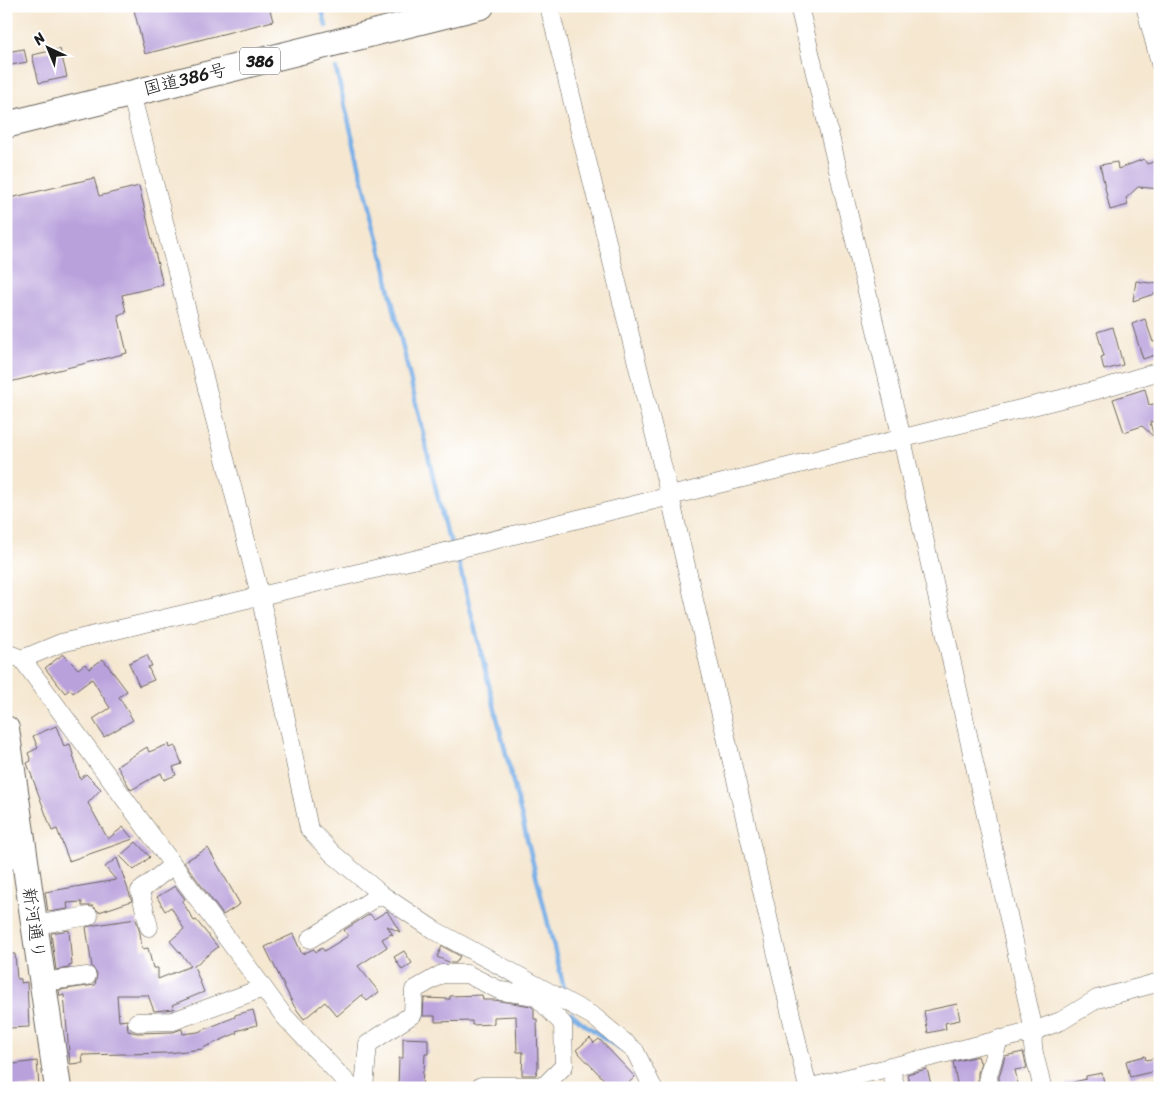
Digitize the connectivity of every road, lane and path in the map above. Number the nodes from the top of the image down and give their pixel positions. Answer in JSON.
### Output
{"nodes":[{"id":1,"x":481,"y":6,"type":"edge"},
{"id":2,"x":549,"y":6,"type":"edge"},
{"id":3,"x":799,"y":6,"type":"edge"},
{"id":4,"x":1145,"y":6,"type":"edge"},
{"id":5,"x":1160,"y":63,"type":"edge"},
{"id":6,"x":131,"y":93,"type":"junction"},
{"id":7,"x":6,"y":125,"type":"edge"},
{"id":8,"x":1160,"y":371,"type":"edge"},
{"id":9,"x":902,"y":439,"type":"junction"},
{"id":10,"x":670,"y":497,"type":"junction"},
{"id":11,"x":260,"y":595,"type":"junction"},
{"id":12,"x":14,"y":656,"type":"edge"},
{"id":13,"x":6,"y":729,"type":"edge"},
{"id":14,"x":16,"y":858,"type":"edge"},
{"id":15,"x":173,"y":866,"type":"junction"},
{"id":16,"x":381,"y":894,"type":"junction"},
{"id":17,"x":89,"y":916,"type":"dead end"},
{"id":18,"x":35,"y":925,"type":"junction"},
{"id":19,"x":148,"y":927,"type":"dead end"},
{"id":20,"x":310,"y":939,"type":"dead end"},
{"id":21,"x":87,"y":976,"type":"dead end"},
{"id":22,"x":43,"y":982,"type":"junction"},
{"id":23,"x":1160,"y":982,"type":"edge"},
{"id":24,"x":263,"y":988,"type":"junction"},
{"id":25,"x":138,"y":1022,"type":"dead end"},
{"id":26,"x":1034,"y":1031,"type":"junction"},
{"id":27,"x":999,"y":1038,"type":"junction"},
{"id":28,"x":890,"y":1066,"type":"junction"},
{"id":29,"x":544,"y":1087,"type":"edge"},
{"id":30,"x":58,"y":1088,"type":"edge"},
{"id":31,"x":352,"y":1088,"type":"edge"},
{"id":32,"x":364,"y":1088,"type":"edge"},
{"id":33,"x":481,"y":1088,"type":"edge"},
{"id":34,"x":653,"y":1088,"type":"edge"},
{"id":35,"x":808,"y":1088,"type":"edge"},
{"id":36,"x":896,"y":1088,"type":"edge"},
{"id":37,"x":989,"y":1088,"type":"edge"},
{"id":38,"x":1042,"y":1088,"type":"edge"}],
"edges":[{"from":1,"to":6,"type":"highway","name":"国道386号","number":"386"},
{"from":2,"to":10,"type":"street"},
{"from":3,"to":9,"type":"street"},
{"from":4,"to":5,"type":"street"},
{"from":6,"to":7,"type":"highway","name":"国道386号","number":"386"},
{"from":6,"to":11,"type":"street"},
{"from":8,"to":9,"type":"street"},
{"from":9,"to":10,"type":"street"},
{"from":9,"to":26,"type":"street"},
{"from":10,"to":11,"type":"street"},
{"from":10,"to":35,"type":"street"},
{"from":11,"to":12,"type":"street"},
{"from":11,"to":16,"type":"street"},
{"from":12,"to":15,"type":"street"},
{"from":13,"to":14,"type":"highway","name":"新河通り"},
{"from":14,"to":18,"type":"highway","name":"新河通り"},
{"from":15,"to":19,"type":"street"},
{"from":15,"to":24,"type":"street"},
{"from":16,"to":20,"type":"street"},
{"from":16,"to":34,"type":"street"},
{"from":17,"to":18,"type":"street"},
{"from":18,"to":22,"type":"highway","name":"新河通り"},
{"from":21,"to":22,"type":"street"},
{"from":22,"to":30,"type":"highway","name":"新河通り"},
{"from":23,"to":26,"type":"street"},
{"from":24,"to":25,"type":"street"},
{"from":24,"to":31,"type":"street"},
{"from":26,"to":27,"type":"street"},
{"from":26,"to":38,"type":"street"},
{"from":27,"to":28,"type":"street"},
{"from":27,"to":37,"type":"street"},
{"from":28,"to":35,"type":"street"},
{"from":28,"to":36,"type":"street"},
{"from":29,"to":32,"type":"street"},
{"from":29,"to":33,"type":"street"}]}
